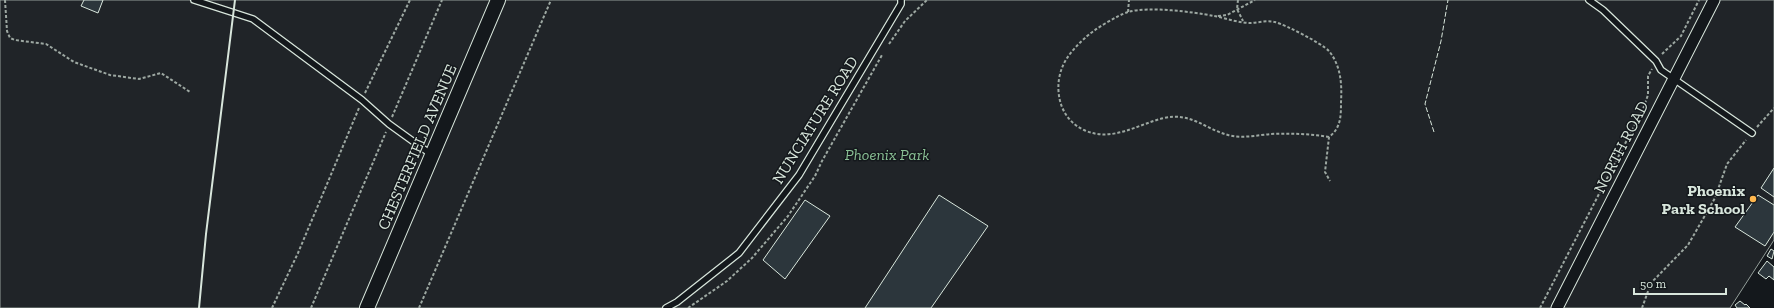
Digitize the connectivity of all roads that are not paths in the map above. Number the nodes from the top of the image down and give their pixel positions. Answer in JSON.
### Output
{"nodes":[{"id":1,"x":194,"y":0,"type":"edge"},
{"id":2,"x":498,"y":0,"type":"edge"},
{"id":3,"x":908,"y":0,"type":"edge"},
{"id":4,"x":1589,"y":0,"type":"edge"},
{"id":5,"x":1714,"y":0,"type":"edge"},
{"id":6,"x":901,"y":2,"type":"edge"},
{"id":7,"x":1674,"y":80,"type":"junction"},
{"id":8,"x":1752,"y":133,"type":"road end"},
{"id":9,"x":432,"y":155,"type":"junction"},
{"id":10,"x":367,"y":308,"type":"edge"},
{"id":11,"x":666,"y":308,"type":"edge"},
{"id":12,"x":1557,"y":308,"type":"edge"}],
"edges":[{"from":1,"to":9,"type":"lane"},
{"from":2,"to":9,"type":"street","name":"CHESTERFIELD AVENUE"},
{"from":3,"to":6,"type":"lane"},
{"from":4,"to":7,"type":"lane"},
{"from":5,"to":7,"type":"street","name":"NORTH ROAD"},
{"from":6,"to":11,"type":"lane","name":"NUNCIATURE ROAD"},
{"from":7,"to":8,"type":"lane"},
{"from":7,"to":12,"type":"street","name":"NORTH ROAD"},
{"from":9,"to":10,"type":"street","name":"CHESTERFIELD AVENUE"}]}
